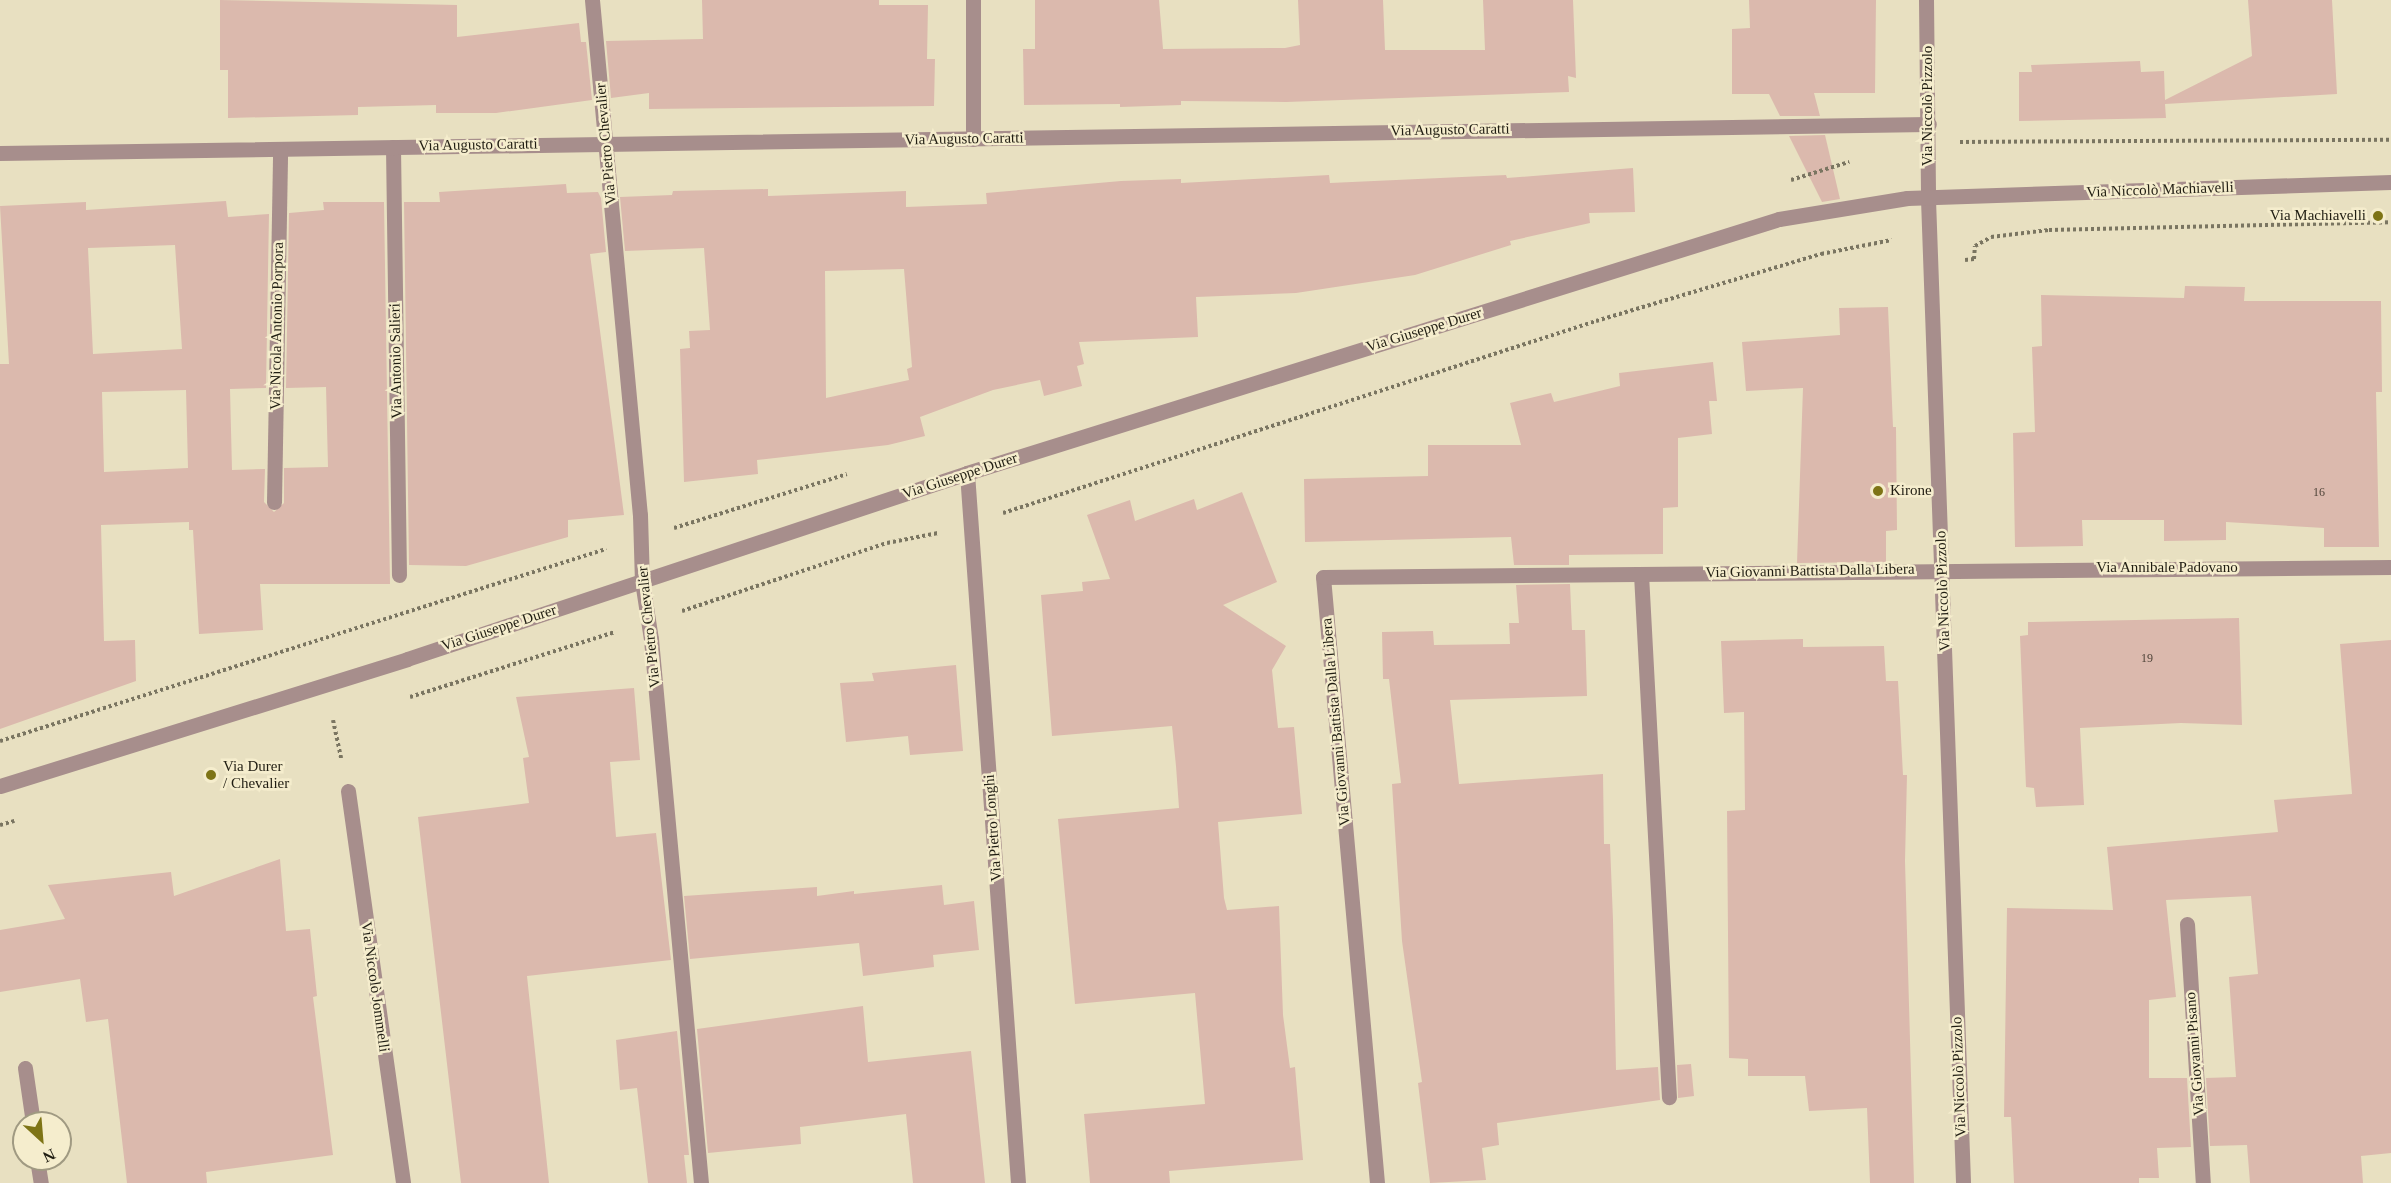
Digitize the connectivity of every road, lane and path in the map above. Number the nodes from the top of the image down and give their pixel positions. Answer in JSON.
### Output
{"nodes":[{"id":1,"x":592,"y":0,"type":"edge"},
{"id":2,"x":973,"y":0,"type":"edge"},
{"id":3,"x":1926,"y":0,"type":"edge"},
{"id":4,"x":1929,"y":124,"type":"junction"},
{"id":5,"x":973,"y":139,"type":"junction"},
{"id":6,"x":2391,"y":140,"type":"edge"},
{"id":7,"x":606,"y":141,"type":"junction"},
{"id":8,"x":1961,"y":142,"type":"dead end"},
{"id":9,"x":393,"y":147,"type":"junction"},
{"id":10,"x":280,"y":150,"type":"junction"},
{"id":11,"x":0,"y":153,"type":"edge"},
{"id":12,"x":2391,"y":182,"type":"edge"},
{"id":13,"x":1928,"y":199,"type":"junction"},
{"id":14,"x":2391,"y":222,"type":"edge"},
{"id":15,"x":1892,"y":240,"type":"dead end"},
{"id":16,"x":1974,"y":259,"type":"dead end"},
{"id":17,"x":967,"y":473,"type":"junction"},
{"id":18,"x":274,"y":502,"type":"dead end"},
{"id":19,"x":971,"y":524,"type":"junction"},
{"id":20,"x":2391,"y":567,"type":"edge"},
{"id":21,"x":1943,"y":569,"type":"junction"},
{"id":22,"x":1641,"y":574,"type":"junction"},
{"id":23,"x":399,"y":575,"type":"dead end"},
{"id":24,"x":642,"y":581,"type":"junction"},
{"id":25,"x":676,"y":613,"type":"dead end"},
{"id":26,"x":0,"y":786,"type":"edge"},
{"id":27,"x":348,"y":791,"type":"dead end"},
{"id":28,"x":2187,"y":924,"type":"dead end"},
{"id":29,"x":25,"y":1068,"type":"dead end"},
{"id":30,"x":1669,"y":1097,"type":"dead end"},
{"id":31,"x":31,"y":1111,"type":"edge"},
{"id":32,"x":403,"y":1183,"type":"edge"},
{"id":33,"x":701,"y":1183,"type":"edge"},
{"id":34,"x":1018,"y":1183,"type":"edge"},
{"id":35,"x":1377,"y":1183,"type":"edge"},
{"id":36,"x":1963,"y":1183,"type":"edge"},
{"id":37,"x":2203,"y":1183,"type":"edge"}],
"edges":[{"from":1,"to":7,"type":"street","name":"Via Pietro Chevalier"},
{"from":2,"to":5,"type":"street"},
{"from":3,"to":4,"type":"street","name":"Via Niccolò Pizzolo"},
{"from":4,"to":5,"type":"street","name":"Via Augusto Caratti"},
{"from":4,"to":13,"type":"street","name":"Via Niccolò Pizzolo"},
{"from":5,"to":7,"type":"street","name":"Via Augusto Caratti"},
{"from":6,"to":8,"type":"path"},
{"from":7,"to":9,"type":"street","name":"Via Augusto Caratti"},
{"from":7,"to":24,"type":"street","name":"Via Pietro Chevalier"},
{"from":9,"to":10,"type":"street","name":"Via Augusto Caratti"},
{"from":9,"to":23,"type":"street","name":"Via Antonio Salieri"},
{"from":10,"to":11,"type":"street","name":"Via Augusto Caratti"},
{"from":10,"to":18,"type":"street","name":"Via Nicola Antonio Porpora"},
{"from":12,"to":13,"type":"street","name":"Via Niccolò Machiavelli"},
{"from":13,"to":17,"type":"street","name":"Via Giuseppe Durer"},
{"from":13,"to":21,"type":"street","name":"Via Niccolò Pizzolo"},
{"from":14,"to":16,"type":"path"},
{"from":15,"to":19,"type":"path"},
{"from":17,"to":19,"type":"street","name":"Via Pietro Longhi"},
{"from":17,"to":24,"type":"street","name":"Via Giuseppe Durer"},
{"from":19,"to":25,"type":"path"},
{"from":19,"to":34,"type":"street","name":"Via Pietro Longhi"},
{"from":20,"to":21,"type":"street","name":"Via Annibale Padovano"},
{"from":21,"to":22,"type":"street","name":"Via Giovanni Battista Dalla Libera"},
{"from":21,"to":36,"type":"street","name":"Via Niccolò Pizzolo"},
{"from":22,"to":30,"type":"street"},
{"from":22,"to":35,"type":"street","name":"Via Giovanni Battista Dalla Libera"},
{"from":24,"to":26,"type":"street","name":"Via Giuseppe Durer"},
{"from":24,"to":33,"type":"street","name":"Via Pietro Chevalier"},
{"from":27,"to":32,"type":"street","name":"Via Niccolò Jommelli"},
{"from":28,"to":37,"type":"street","name":"Via Giovanni Pisano"},
{"from":29,"to":31,"type":"street"}]}
